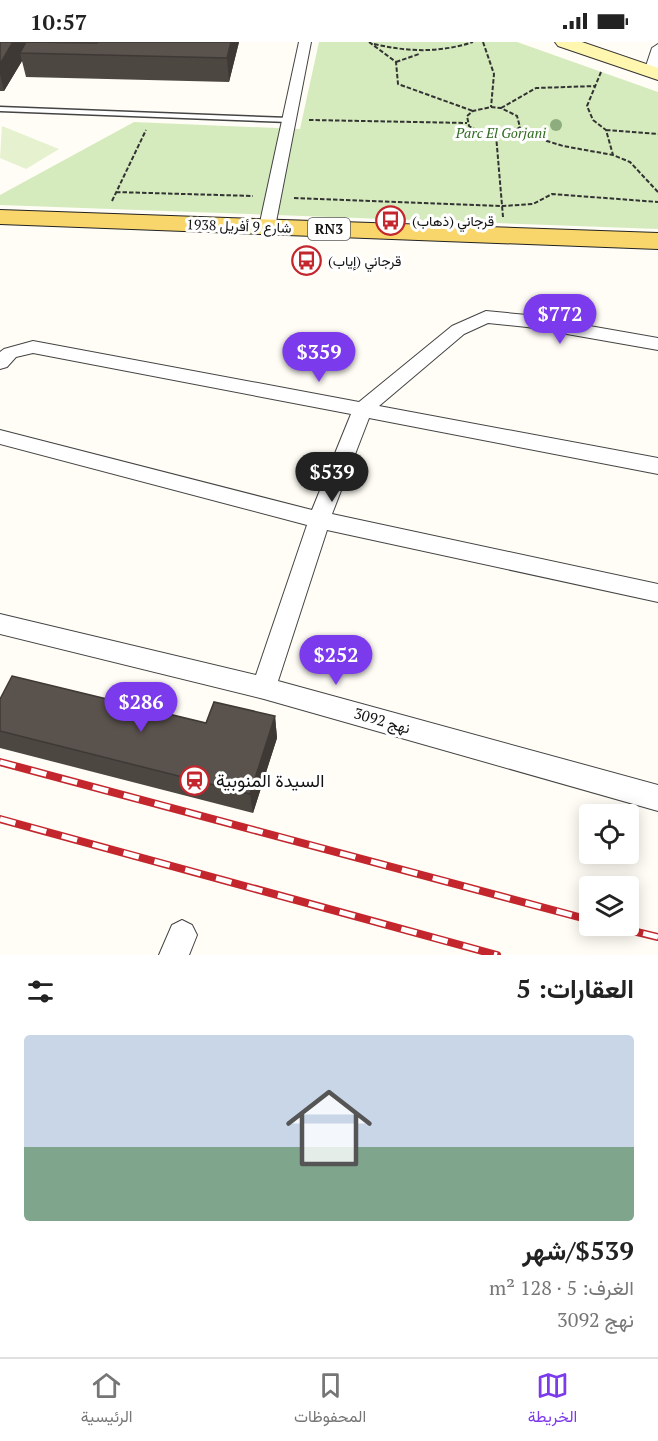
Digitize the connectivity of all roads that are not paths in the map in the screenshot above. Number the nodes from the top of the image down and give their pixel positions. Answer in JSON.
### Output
{"nodes":[{"id":1,"x":305,"y":42,"type":"edge"},
{"id":2,"x":565,"y":42,"type":"edge"},
{"id":3,"x":658,"y":48,"type":"edge"},
{"id":4,"x":654,"y":73,"type":"edge"},
{"id":5,"x":0,"y":109,"type":"edge"},
{"id":6,"x":289,"y":120,"type":"junction"},
{"id":7,"x":0,"y":217,"type":"edge"},
{"id":8,"x":267,"y":227,"type":"junction"},
{"id":9,"x":0,"y":236,"type":"edge"},
{"id":10,"x":658,"y":241,"type":"edge"},
{"id":11,"x":658,"y":258,"type":"edge"},
{"id":12,"x":658,"y":344,"type":"edge"},
{"id":13,"x":0,"y":363,"type":"edge"},
{"id":14,"x":362,"y":410,"type":"junction"},
{"id":15,"x":0,"y":437,"type":"edge"},
{"id":16,"x":658,"y":466,"type":"edge"},
{"id":17,"x":319,"y":520,"type":"junction"},
{"id":18,"x":658,"y":593,"type":"edge"},
{"id":19,"x":0,"y":624,"type":"edge"},
{"id":20,"x":264,"y":688,"type":"junction"},
{"id":21,"x":658,"y":798,"type":"edge"}],
"edges":[{"from":1,"to":6,"type":"street"},
{"from":2,"to":4,"type":"street"},
{"from":3,"to":4,"type":"street"},
{"from":5,"to":6,"type":"lane"},
{"from":6,"to":8,"type":"street"},
{"from":7,"to":8,"type":"main road","name":"شارع 9 أفريل 1938","number":"RN3"},
{"from":8,"to":10,"type":"main road","name":"شارع 9 أفريل 1938","number":"RN3"},
{"from":9,"to":11,"type":"main road","name":"شارع 9 أفريل 1938","number":"RN3"},
{"from":12,"to":14,"type":"street"},
{"from":13,"to":14,"type":"street"},
{"from":14,"to":16,"type":"street"},
{"from":14,"to":17,"type":"street"},
{"from":15,"to":17,"type":"street"},
{"from":17,"to":18,"type":"street"},
{"from":17,"to":20,"type":"street"},
{"from":19,"to":20,"type":"street","name":"نهج 3092"},
{"from":20,"to":21,"type":"street","name":"نهج 3092"}]}
